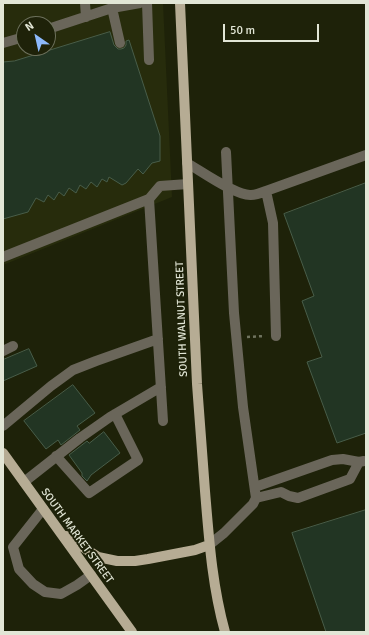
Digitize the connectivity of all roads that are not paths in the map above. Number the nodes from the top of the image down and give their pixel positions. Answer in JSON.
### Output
{"nodes":[{"id":1,"x":85,"y":3,"type":"edge"},
{"id":2,"x":140,"y":3,"type":"edge"},
{"id":3,"x":148,"y":3,"type":"edge"},
{"id":4,"x":180,"y":3,"type":"edge"},
{"id":5,"x":112,"y":8,"type":"junction"},
{"id":6,"x":86,"y":17,"type":"junction"},
{"id":7,"x":56,"y":26,"type":"edge"},
{"id":8,"x":16,"y":39,"type":"edge"},
{"id":9,"x":3,"y":43,"type":"edge"},
{"id":10,"x":120,"y":43,"type":"dead end"},
{"id":11,"x":150,"y":60,"type":"dead end"},
{"id":12,"x":226,"y":152,"type":"dead end"},
{"id":13,"x":366,"y":155,"type":"edge"},
{"id":14,"x":187,"y":163,"type":"junction"},
{"id":15,"x":188,"y":184,"type":"junction"},
{"id":16,"x":228,"y":188,"type":"junction"},
{"id":17,"x":266,"y":191,"type":"junction"},
{"id":18,"x":149,"y":199,"type":"junction"},
{"id":19,"x":3,"y":257,"type":"edge"},
{"id":20,"x":276,"y":336,"type":"dead end"},
{"id":21,"x":158,"y":339,"type":"junction"},
{"id":22,"x":13,"y":346,"type":"dead end"},
{"id":23,"x":3,"y":351,"type":"edge"},
{"id":24,"x":161,"y":387,"type":"junction"},
{"id":25,"x":115,"y":414,"type":"junction"},
{"id":26,"x":163,"y":421,"type":"dead end"},
{"id":27,"x":3,"y":426,"type":"edge"},
{"id":28,"x":3,"y":453,"type":"edge"},
{"id":29,"x":56,"y":456,"type":"junction"},
{"id":30,"x":363,"y":462,"type":"edge"},
{"id":31,"x":24,"y":482,"type":"junction"},
{"id":32,"x":255,"y":487,"type":"junction"},
{"id":33,"x":256,"y":498,"type":"junction"},
{"id":34,"x":43,"y":509,"type":"junction"},
{"id":35,"x":59,"y":532,"type":"junction"},
{"id":36,"x":209,"y":545,"type":"junction"},
{"id":37,"x":91,"y":575,"type":"junction"},
{"id":38,"x":132,"y":632,"type":"edge"},
{"id":39,"x":225,"y":632,"type":"edge"}],
"edges":[{"from":1,"to":6,"type":"lane"},
{"from":2,"to":5,"type":"lane"},
{"from":3,"to":11,"type":"lane"},
{"from":4,"to":14,"type":"main road","name":"SOUTH WALNUT STREET"},
{"from":5,"to":6,"type":"lane"},
{"from":5,"to":10,"type":"lane"},
{"from":6,"to":7,"type":"lane"},
{"from":8,"to":9,"type":"lane"},
{"from":12,"to":16,"type":"lane"},
{"from":13,"to":17,"type":"lane"},
{"from":14,"to":15,"type":"main road","name":"SOUTH WALNUT STREET"},
{"from":14,"to":16,"type":"lane"},
{"from":15,"to":18,"type":"lane"},
{"from":15,"to":36,"type":"main road","name":"SOUTH WALNUT STREET"},
{"from":16,"to":17,"type":"lane"},
{"from":16,"to":32,"type":"lane"},
{"from":17,"to":20,"type":"lane"},
{"from":18,"to":19,"type":"lane"},
{"from":18,"to":21,"type":"lane"},
{"from":21,"to":24,"type":"lane"},
{"from":21,"to":27,"type":"lane"},
{"from":22,"to":23,"type":"lane"},
{"from":24,"to":25,"type":"lane"},
{"from":24,"to":26,"type":"lane"},
{"from":25,"to":29,"type":"lane"},
{"from":25,"to":29,"type":"lane"},
{"from":28,"to":31,"type":"main road","name":"SOUTH MARKET STREET"},
{"from":29,"to":31,"type":"lane"},
{"from":30,"to":32,"type":"lane"},
{"from":30,"to":33,"type":"lane"},
{"from":31,"to":34,"type":"main road","name":"SOUTH MARKET STREET"},
{"from":32,"to":33,"type":"lane"},
{"from":33,"to":36,"type":"lane"},
{"from":34,"to":35,"type":"main road","name":"SOUTH MARKET STREET"},
{"from":34,"to":37,"type":"lane"},
{"from":35,"to":36,"type":"main road"},
{"from":35,"to":37,"type":"main road","name":"SOUTH MARKET STREET"},
{"from":36,"to":39,"type":"main road","name":"SOUTH WALNUT STREET"},
{"from":37,"to":38,"type":"main road","name":"SOUTH MARKET STREET"}]}
